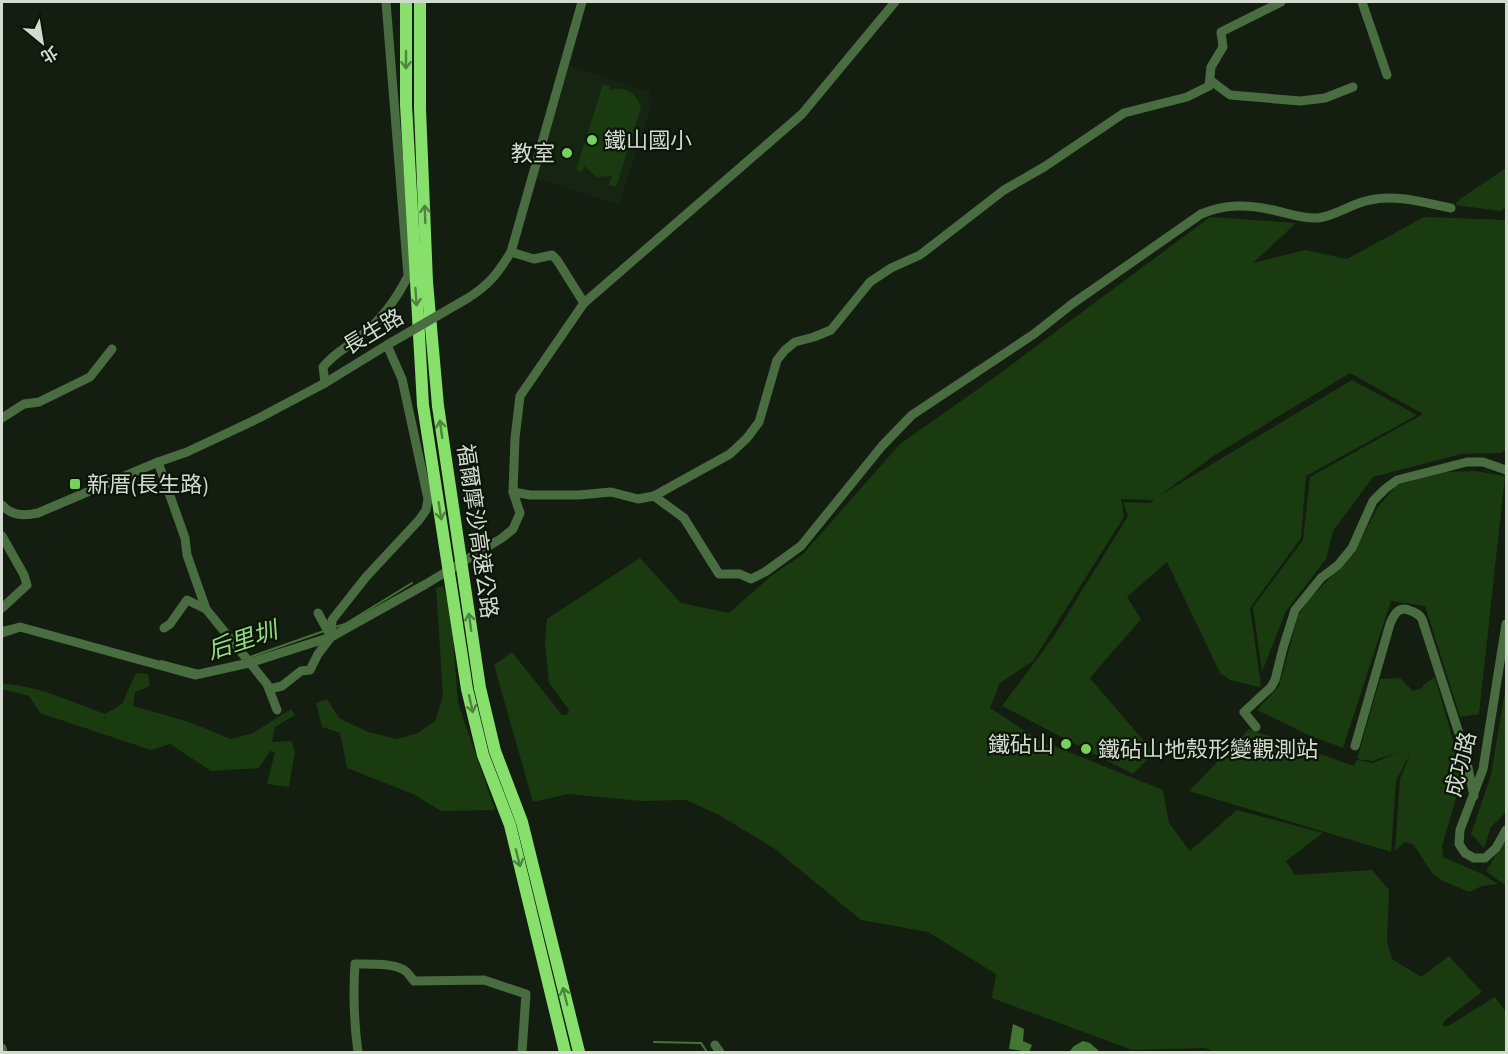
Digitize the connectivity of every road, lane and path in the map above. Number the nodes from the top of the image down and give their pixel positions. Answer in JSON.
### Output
{"nodes":[{"id":1,"x":386,"y":2,"type":"edge"},
{"id":2,"x":406,"y":2,"type":"edge"},
{"id":3,"x":420,"y":2,"type":"edge"},
{"id":4,"x":582,"y":2,"type":"edge"},
{"id":5,"x":895,"y":2,"type":"edge"},
{"id":6,"x":1281,"y":2,"type":"edge"},
{"id":7,"x":1362,"y":2,"type":"edge"},
{"id":8,"x":1386,"y":75,"type":"dead end"},
{"id":9,"x":1210,"y":80,"type":"junction"},
{"id":10,"x":1353,"y":87,"type":"dead end"},
{"id":11,"x":1451,"y":208,"type":"dead end"},
{"id":12,"x":511,"y":252,"type":"junction"},
{"id":13,"x":584,"y":303,"type":"junction"},
{"id":14,"x":387,"y":345,"type":"junction"},
{"id":15,"x":112,"y":349,"type":"dead end"},
{"id":16,"x":325,"y":383,"type":"junction"},
{"id":17,"x":2,"y":418,"type":"edge"},
{"id":18,"x":158,"y":462,"type":"junction"},
{"id":19,"x":1506,"y":470,"type":"edge"},
{"id":20,"x":513,"y":492,"type":"junction"},
{"id":21,"x":654,"y":496,"type":"junction"},
{"id":22,"x":3,"y":510,"type":"edge"},
{"id":23,"x":2,"y":536,"type":"edge"},
{"id":24,"x":2,"y":608,"type":"edge"},
{"id":25,"x":206,"y":609,"type":"junction"},
{"id":26,"x":318,"y":613,"type":"dead end"},
{"id":27,"x":1506,"y":624,"type":"edge"},
{"id":28,"x":164,"y":628,"type":"dead end"},
{"id":29,"x":2,"y":633,"type":"edge"},
{"id":30,"x":331,"y":637,"type":"junction"},
{"id":31,"x":249,"y":663,"type":"junction"},
{"id":32,"x":269,"y":689,"type":"junction"},
{"id":33,"x":277,"y":710,"type":"dead end"},
{"id":34,"x":1256,"y":727,"type":"dead end"},
{"id":35,"x":1355,"y":746,"type":"dead end"},
{"id":36,"x":1474,"y":796,"type":"junction"},
{"id":37,"x":1506,"y":830,"type":"edge"},
{"id":38,"x":2,"y":1048,"type":"edge"},
{"id":39,"x":3,"y":1053,"type":"edge"},
{"id":40,"x":358,"y":1053,"type":"edge"},
{"id":41,"x":522,"y":1053,"type":"edge"},
{"id":42,"x":565,"y":1053,"type":"edge"},
{"id":43,"x":579,"y":1053,"type":"edge"}],
"edges":[{"from":1,"to":16,"type":"street"},
{"from":2,"to":42,"type":"highway","name":"福爾摩沙高速公路","one_way":true},
{"from":43,"to":3,"type":"highway","name":"福爾摩沙高速公路","one_way":true},
{"from":4,"to":12,"type":"street","name":"長生路"},
{"from":5,"to":13,"type":"street"},
{"from":6,"to":9,"type":"street"},
{"from":7,"to":8,"type":"street"},
{"from":9,"to":10,"type":"street"},
{"from":9,"to":21,"type":"street"},
{"from":11,"to":21,"type":"street"},
{"from":12,"to":13,"type":"street"},
{"from":12,"to":14,"type":"street","name":"長生路","bridge":true},
{"from":13,"to":20,"type":"street"},
{"from":14,"to":16,"type":"street","name":"長生路"},
{"from":14,"to":30,"type":"street"},
{"from":15,"to":17,"type":"street"},
{"from":16,"to":18,"type":"street","name":"長生路"},
{"from":18,"to":22,"type":"street","name":"長生路"},
{"from":18,"to":25,"type":"street"},
{"from":19,"to":34,"type":"street"},
{"from":20,"to":21,"type":"street"},
{"from":20,"to":30,"type":"street"},
{"from":23,"to":24,"type":"street"},
{"from":25,"to":28,"type":"street"},
{"from":25,"to":31,"type":"street"},
{"from":26,"to":30,"type":"street"},
{"from":27,"to":36,"type":"street","name":"成功路"},
{"from":29,"to":31,"type":"street"},
{"from":30,"to":31,"type":"street"},
{"from":30,"to":32,"type":"street"},
{"from":31,"to":32,"type":"street"},
{"from":32,"to":33,"type":"street"},
{"from":35,"to":36,"type":"street"},
{"from":36,"to":37,"type":"street","name":"成功路"},
{"from":38,"to":39,"type":"street"},
{"from":40,"to":41,"type":"street"}]}
